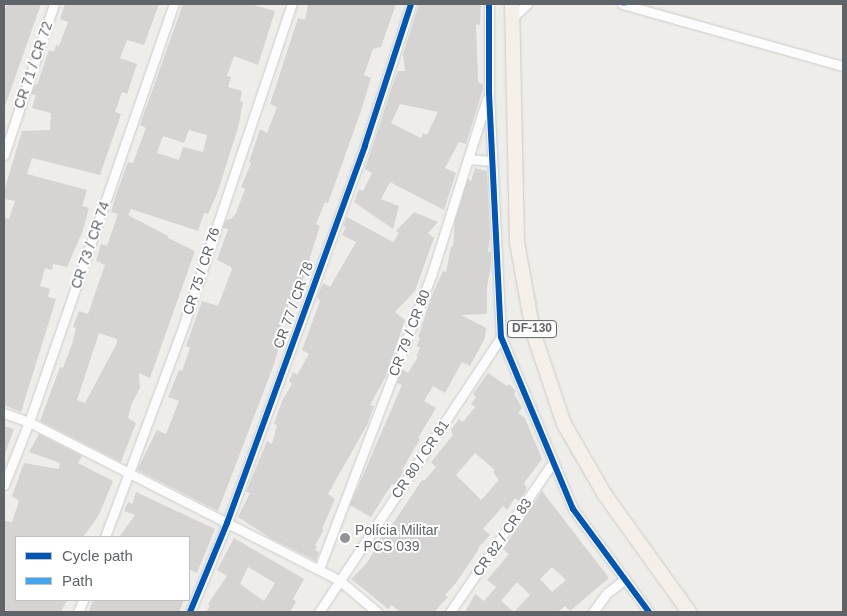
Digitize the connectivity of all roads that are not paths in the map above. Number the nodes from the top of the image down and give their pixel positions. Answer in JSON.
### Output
{"nodes":[{"id":1,"x":54,"y":4,"type":"edge"},
{"id":2,"x":174,"y":4,"type":"edge"},
{"id":3,"x":292,"y":4,"type":"edge"},
{"id":4,"x":410,"y":4,"type":"edge"},
{"id":5,"x":489,"y":4,"type":"edge"},
{"id":6,"x":527,"y":4,"type":"edge"},
{"id":7,"x":623,"y":4,"type":"edge"},
{"id":8,"x":512,"y":11,"type":"edge"},
{"id":9,"x":843,"y":66,"type":"edge"},
{"id":10,"x":488,"y":93,"type":"junction"},
{"id":11,"x":4,"y":155,"type":"edge"},
{"id":12,"x":468,"y":159,"type":"junction"},
{"id":13,"x":492,"y":161,"type":"junction"},
{"id":14,"x":501,"y":337,"type":"junction"},
{"id":15,"x":4,"y":413,"type":"edge"},
{"id":16,"x":29,"y":422,"type":"junction"},
{"id":17,"x":553,"y":462,"type":"junction"},
{"id":18,"x":128,"y":474,"type":"junction"},
{"id":19,"x":4,"y":485,"type":"edge"},
{"id":20,"x":226,"y":522,"type":"junction"},
{"id":21,"x":106,"y":536,"type":"edge"},
{"id":22,"x":318,"y":569,"type":"junction"},
{"id":23,"x":625,"y":579,"type":"junction"},
{"id":24,"x":339,"y":580,"type":"junction"},
{"id":25,"x":190,"y":612,"type":"edge"},
{"id":26,"x":319,"y":612,"type":"edge"},
{"id":27,"x":377,"y":612,"type":"edge"},
{"id":28,"x":450,"y":612,"type":"edge"},
{"id":29,"x":593,"y":612,"type":"edge"},
{"id":30,"x":649,"y":612,"type":"edge"},
{"id":31,"x":689,"y":612,"type":"edge"}],
"edges":[{"from":1,"to":11,"type":"street","name":"CR 71 / CR 72"},
{"from":2,"to":16,"type":"street","name":"CR 73 / CR 74"},
{"from":3,"to":18,"type":"street","name":"CR 75 / CR 76"},
{"from":4,"to":20,"type":"street","name":"CR 77 / CR 78"},
{"from":5,"to":10,"type":"street"},
{"from":6,"to":8,"type":"street"},
{"from":7,"to":9,"type":"street"},
{"from":8,"to":31,"type":"main road","number":"DF-130"},
{"from":10,"to":12,"type":"street","name":"CR 79 / CR 80"},
{"from":10,"to":13,"type":"street"},
{"from":12,"to":13,"type":"street"},
{"from":12,"to":22,"type":"street","name":"CR 79 / CR 80"},
{"from":13,"to":14,"type":"street"},
{"from":14,"to":17,"type":"street"},
{"from":14,"to":24,"type":"street","name":"CR 80 / CR 81"},
{"from":15,"to":16,"type":"street"},
{"from":16,"to":18,"type":"street"},
{"from":16,"to":19,"type":"street","name":"CR 73 / CR 74"},
{"from":17,"to":23,"type":"street"},
{"from":17,"to":28,"type":"street","name":"CR 82 / CR 83"},
{"from":18,"to":20,"type":"street"},
{"from":18,"to":21,"type":"street","name":"CR 75 / CR 76"},
{"from":20,"to":22,"type":"street"},
{"from":20,"to":25,"type":"street","name":"CR 77 / CR 78"},
{"from":22,"to":24,"type":"street"},
{"from":23,"to":29,"type":"street"},
{"from":23,"to":30,"type":"street"},
{"from":24,"to":26,"type":"street","name":"CR 80 / CR 81"},
{"from":24,"to":27,"type":"street"}]}
